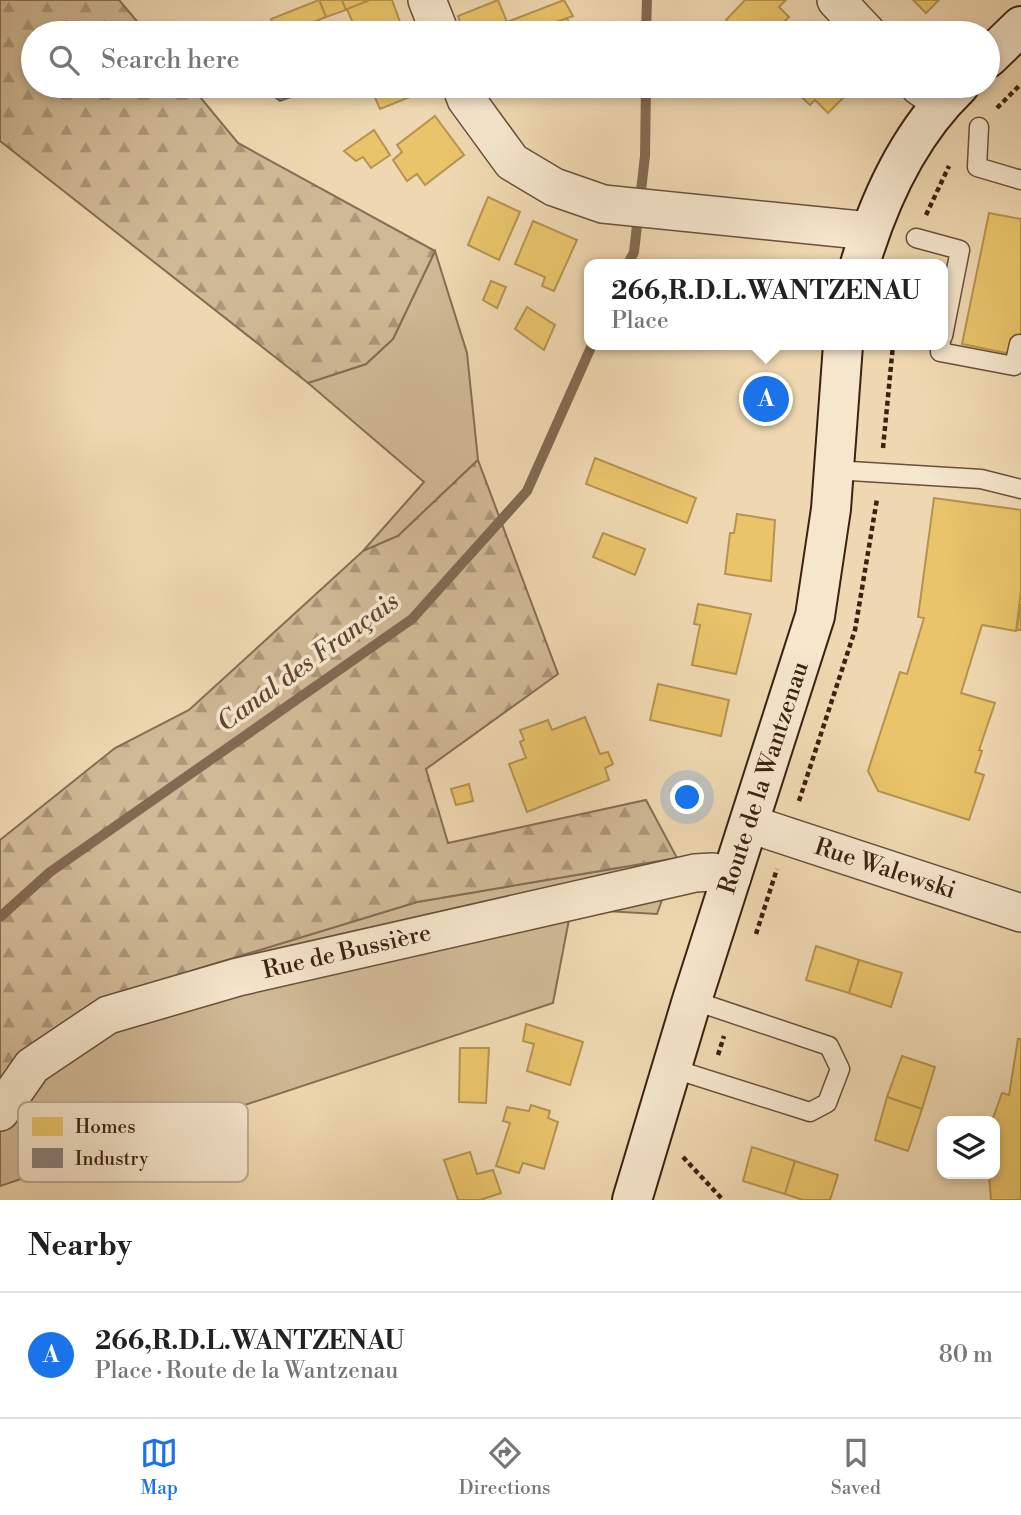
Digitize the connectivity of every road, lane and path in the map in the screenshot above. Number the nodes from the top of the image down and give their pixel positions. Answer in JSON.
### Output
{"nodes":[{"id":1,"x":427,"y":0,"type":"edge"},
{"id":2,"x":836,"y":0,"type":"edge"},
{"id":3,"x":435,"y":21,"type":"edge"},
{"id":4,"x":856,"y":21,"type":"edge"},
{"id":5,"x":1021,"y":26,"type":"edge"},
{"id":6,"x":1000,"y":46,"type":"edge"},
{"id":7,"x":466,"y":98,"type":"edge"},
{"id":8,"x":936,"y":98,"type":"edge"},
{"id":9,"x":979,"y":127,"type":"dead end"},
{"id":10,"x":1021,"y":180,"type":"edge"},
{"id":11,"x":916,"y":238,"type":"dead end"},
{"id":12,"x":865,"y":248,"type":"edge"},
{"id":13,"x":948,"y":311,"type":"edge"},
{"id":14,"x":1019,"y":344,"type":"dead end"},
{"id":15,"x":843,"y":350,"type":"edge"},
{"id":16,"x":940,"y":350,"type":"edge"},
{"id":17,"x":834,"y":470,"type":"junction"},
{"id":18,"x":1021,"y":489,"type":"edge"},
{"id":19,"x":750,"y":824,"type":"junction"},
{"id":20,"x":733,"y":877,"type":"junction"},
{"id":21,"x":1021,"y":913,"type":"edge"},
{"id":22,"x":692,"y":1000,"type":"junction"},
{"id":23,"x":671,"y":1068,"type":"junction"},
{"id":24,"x":0,"y":1112,"type":"edge"},
{"id":25,"x":650,"y":1135,"type":"junction"},
{"id":26,"x":632,"y":1200,"type":"edge"},
{"id":27,"x":723,"y":1200,"type":"edge"}],
"edges":[{"from":1,"to":3,"type":"street"},
{"from":2,"to":4,"type":"street"},
{"from":5,"to":6,"type":"main road"},
{"from":7,"to":12,"type":"street"},
{"from":8,"to":12,"type":"main road"},
{"from":9,"to":10,"type":"lane"},
{"from":11,"to":13,"type":"lane"},
{"from":14,"to":16,"type":"lane"},
{"from":15,"to":17,"type":"main road","name":"Route de la Wantzenau"},
{"from":17,"to":18,"type":"lane"},
{"from":17,"to":19,"type":"main road","name":"Route de la Wantzenau"},
{"from":19,"to":20,"type":"main road","name":"Route de la Wantzenau"},
{"from":19,"to":21,"type":"street","name":"Rue Walewski"},
{"from":20,"to":22,"type":"main road","name":"Route de la Wantzenau"},
{"from":20,"to":24,"type":"street","name":"Rue de Bussière"},
{"from":22,"to":23,"type":"main road","name":"Route de la Wantzenau"},
{"from":22,"to":23,"type":"lane"},
{"from":23,"to":25,"type":"main road","name":"Route de la Wantzenau"},
{"from":25,"to":26,"type":"main road","name":"Route de la Wantzenau"},
{"from":25,"to":27,"type":"path"}]}
